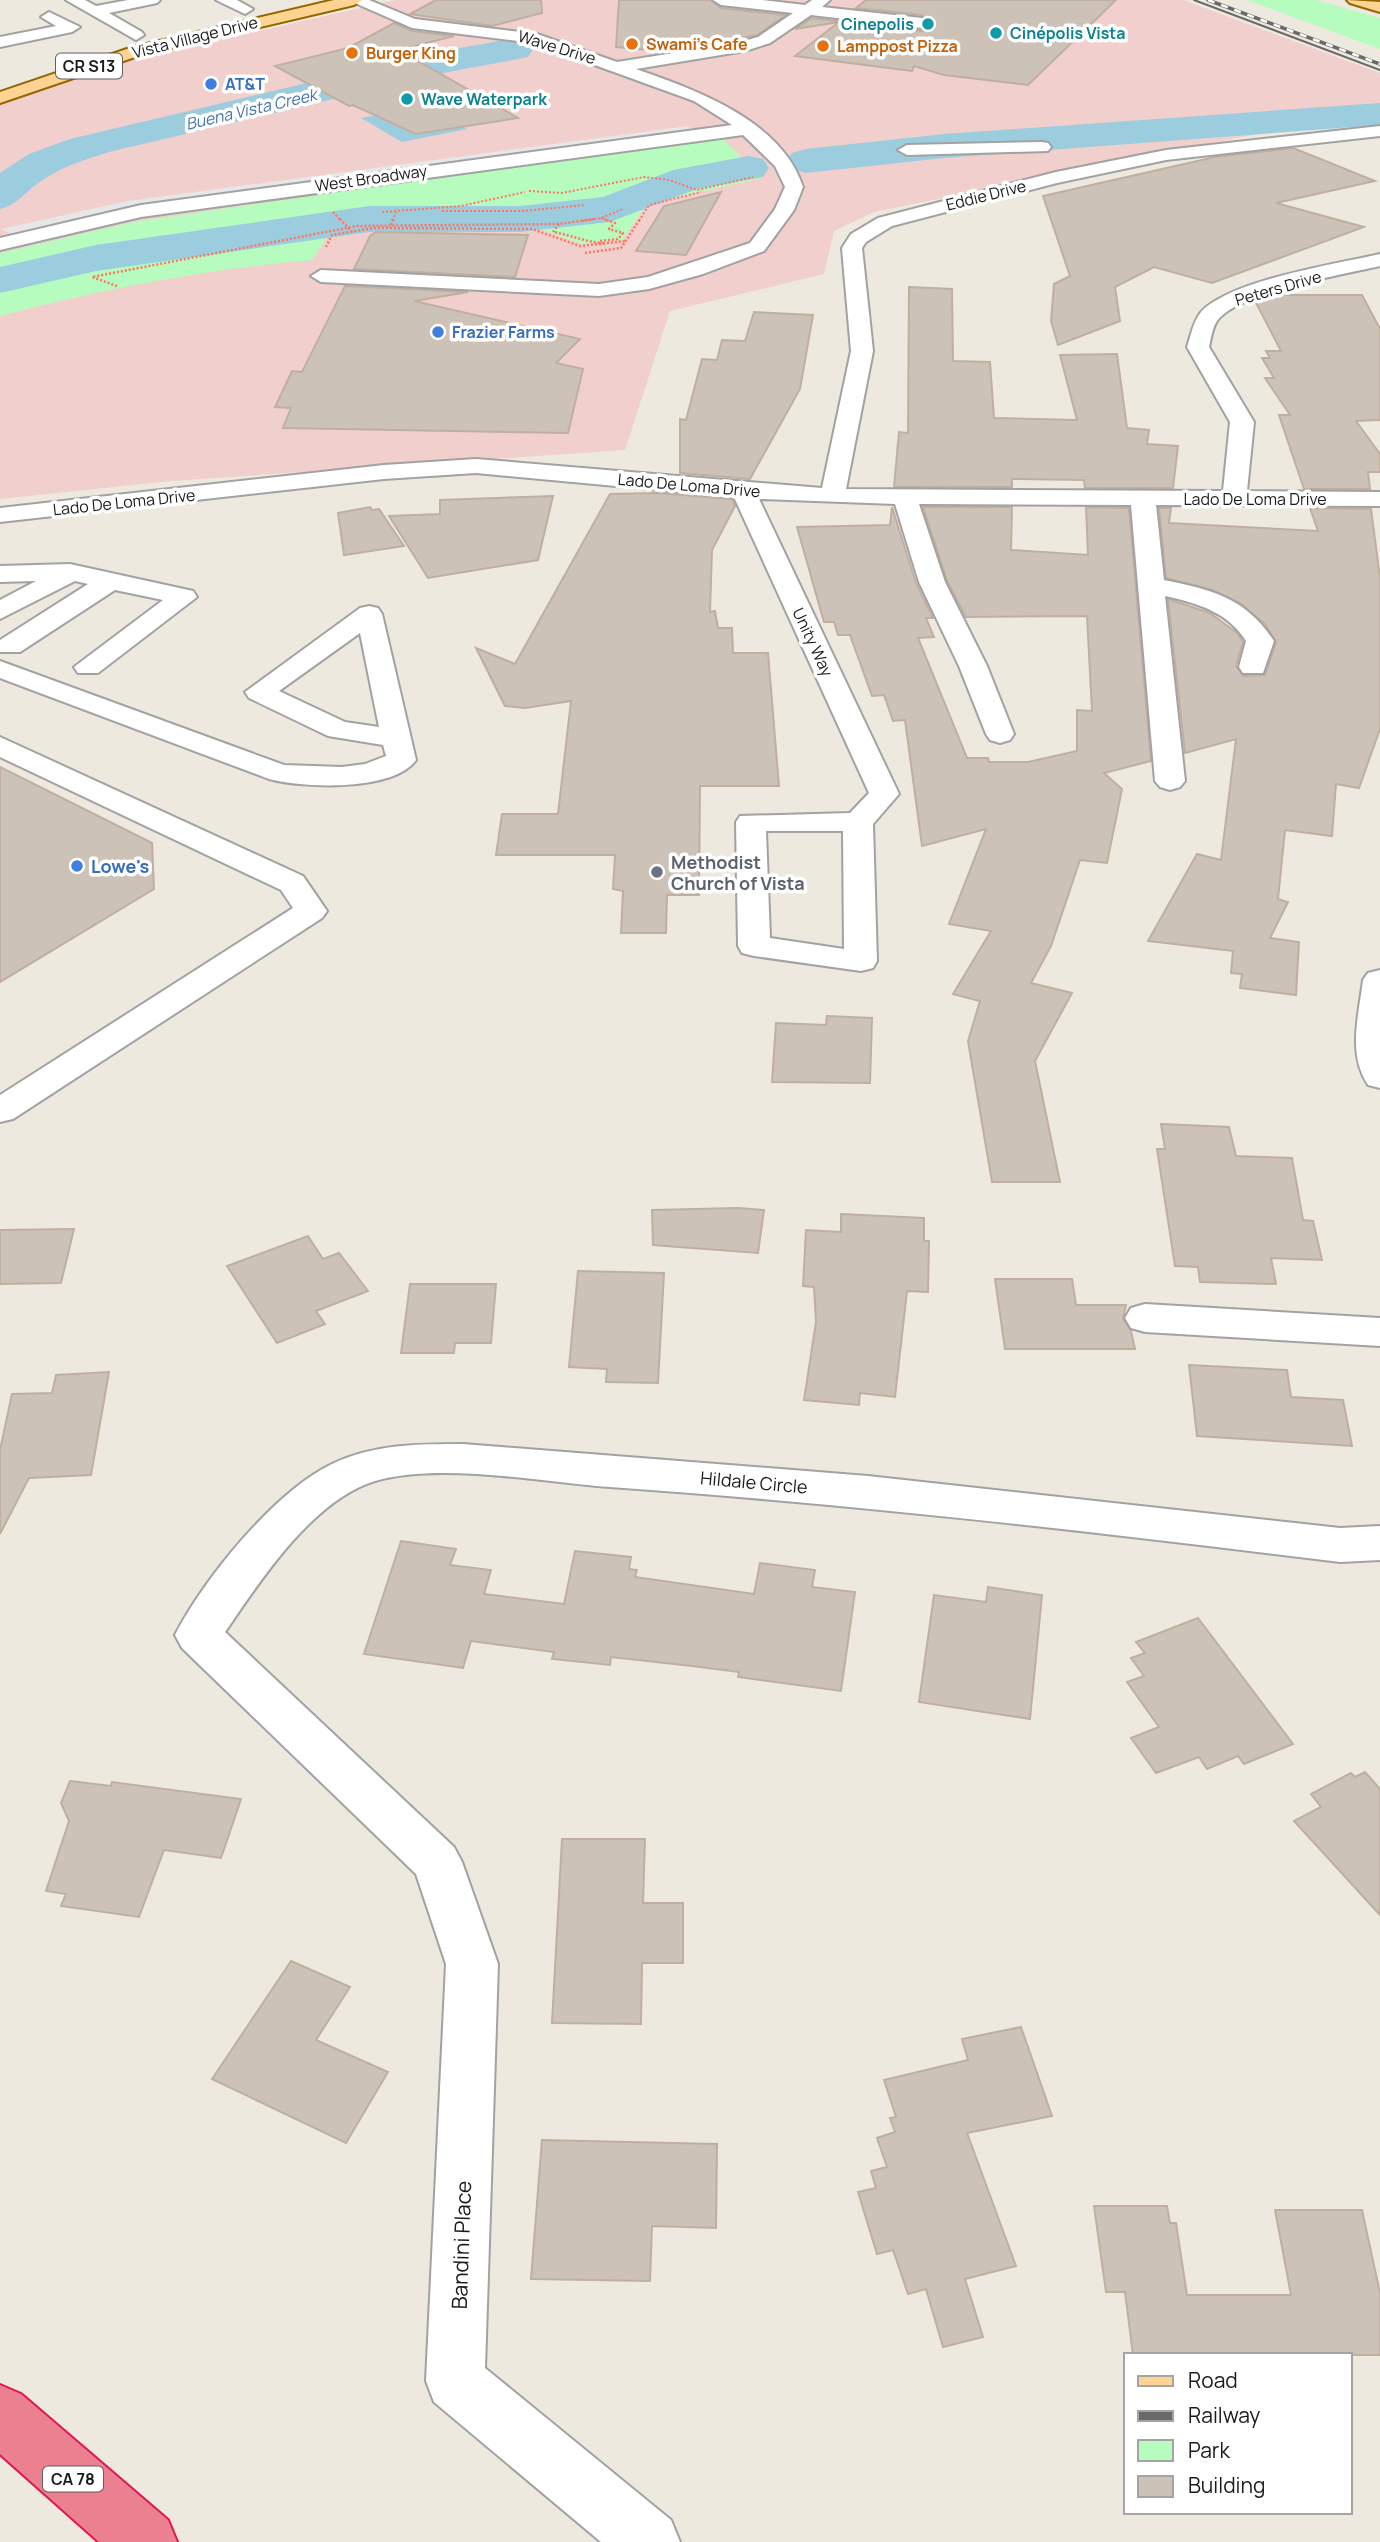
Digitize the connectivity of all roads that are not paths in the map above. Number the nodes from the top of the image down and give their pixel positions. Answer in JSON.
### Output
{"nodes":[{"id":1,"x":74,"y":0,"type":"edge"},
{"id":2,"x":152,"y":0,"type":"edge"},
{"id":3,"x":224,"y":0,"type":"edge"},
{"id":4,"x":282,"y":0,"type":"edge"},
{"id":5,"x":355,"y":0,"type":"edge"},
{"id":6,"x":721,"y":0,"type":"edge"},
{"id":7,"x":822,"y":0,"type":"edge"},
{"id":8,"x":1355,"y":0,"type":"edge"},
{"id":9,"x":1380,"y":7,"type":"edge"},
{"id":10,"x":245,"y":9,"type":"junction"},
{"id":11,"x":93,"y":10,"type":"junction"},
{"id":12,"x":808,"y":10,"type":"junction"},
{"id":13,"x":49,"y":17,"type":"junction"},
{"id":14,"x":922,"y":23,"type":"dead end"},
{"id":15,"x":0,"y":27,"type":"edge"},
{"id":16,"x":136,"y":35,"type":"junction"},
{"id":17,"x":0,"y":42,"type":"edge"},
{"id":18,"x":100,"y":45,"type":"dead end"},
{"id":19,"x":619,"y":66,"type":"junction"},
{"id":20,"x":0,"y":98,"type":"edge"},
{"id":21,"x":745,"y":129,"type":"junction"},
{"id":22,"x":1380,"y":131,"type":"edge"},
{"id":23,"x":1042,"y":147,"type":"dead end"},
{"id":24,"x":907,"y":150,"type":"dead end"},
{"id":25,"x":0,"y":244,"type":"edge"},
{"id":26,"x":1380,"y":260,"type":"edge"},
{"id":27,"x":321,"y":276,"type":"dead end"},
{"id":28,"x":743,"y":491,"type":"junction"},
{"id":29,"x":832,"y":496,"type":"junction"},
{"id":30,"x":905,"y":498,"type":"junction"},
{"id":31,"x":1143,"y":499,"type":"junction"},
{"id":32,"x":1234,"y":499,"type":"junction"},
{"id":33,"x":1380,"y":499,"type":"edge"},
{"id":34,"x":0,"y":515,"type":"edge"},
{"id":35,"x":70,"y":572,"type":"junction"},
{"id":36,"x":0,"y":574,"type":"edge"},
{"id":37,"x":110,"y":581,"type":"junction"},
{"id":38,"x":1152,"y":585,"type":"junction"},
{"id":39,"x":0,"y":611,"type":"edge"},
{"id":40,"x":5,"y":657,"type":"edge"},
{"id":41,"x":88,"y":667,"type":"dead end"},
{"id":42,"x":1252,"y":667,"type":"dead end"},
{"id":43,"x":1000,"y":734,"type":"dead end"},
{"id":44,"x":396,"y":738,"type":"junction"},
{"id":45,"x":0,"y":746,"type":"edge"},
{"id":46,"x":1170,"y":781,"type":"dead end"},
{"id":47,"x":858,"y":821,"type":"junction"},
{"id":48,"x":1380,"y":980,"type":"edge"},
{"id":49,"x":1376,"y":1040,"type":"edge"},
{"id":50,"x":1380,"y":1077,"type":"edge"},
{"id":51,"x":0,"y":1111,"type":"edge"},
{"id":52,"x":1145,"y":1318,"type":"dead end"},
{"id":53,"x":1380,"y":1332,"type":"edge"},
{"id":54,"x":1380,"y":1544,"type":"edge"},
{"id":55,"x":437,"y":1863,"type":"joint"},
{"id":56,"x":0,"y":2415,"type":"edge"},
{"id":57,"x":146,"y":2542,"type":"edge"},
{"id":58,"x":649,"y":2542,"type":"edge"}],
"edges":[{"from":1,"to":11,"type":"street"},
{"from":2,"to":11,"type":"street"},
{"from":3,"to":10,"type":"street"},
{"from":4,"to":10,"type":"main road","name":"Vista Village Drive","number":"CR S13"},
{"from":5,"to":19,"type":"street","name":"Wave Drive"},
{"from":5,"to":20,"type":"main road","name":"Vista Village Drive","number":"CR S13"},
{"from":6,"to":12,"type":"street"},
{"from":7,"to":12,"type":"street"},
{"from":8,"to":9,"type":"main road"},
{"from":10,"to":16,"type":"main road","name":"Vista Village Drive","number":"CR S13"},
{"from":11,"to":13,"type":"street"},
{"from":11,"to":16,"type":"street"},
{"from":12,"to":14,"type":"street"},
{"from":12,"to":19,"type":"street"},
{"from":13,"to":15,"type":"street"},
{"from":13,"to":17,"type":"street"},
{"from":16,"to":18,"type":"main road","name":"Vista Village Drive","number":"CR S13"},
{"from":19,"to":21,"type":"street","name":"Wave Drive"},
{"from":21,"to":25,"type":"street","name":"West Broadway"},
{"from":21,"to":27,"type":"street","name":"Wave Drive"},
{"from":22,"to":29,"type":"street","name":"Eddie Drive"},
{"from":23,"to":24,"type":"street"},
{"from":26,"to":32,"type":"street","name":"Peters Drive"},
{"from":28,"to":29,"type":"street","name":"Lado De Loma Drive"},
{"from":28,"to":34,"type":"street","name":"Lado De Loma Drive"},
{"from":28,"to":47,"type":"street","name":"Unity Way"},
{"from":29,"to":30,"type":"street","name":"Lado De Loma Drive"},
{"from":30,"to":31,"type":"street","name":"Lado De Loma Drive"},
{"from":30,"to":43,"type":"street"},
{"from":31,"to":32,"type":"street","name":"Lado De Loma Drive"},
{"from":31,"to":38,"type":"street"},
{"from":32,"to":33,"type":"street","name":"Lado De Loma Drive"},
{"from":35,"to":36,"type":"street"},
{"from":35,"to":37,"type":"street"},
{"from":35,"to":39,"type":"street"},
{"from":37,"to":40,"type":"street"},
{"from":37,"to":41,"type":"street"},
{"from":38,"to":42,"type":"street"},
{"from":38,"to":46,"type":"street"},
{"from":40,"to":44,"type":"street"},
{"from":44,"to":44,"type":"street"},
{"from":45,"to":51,"type":"street"},
{"from":47,"to":47,"type":"street"},
{"from":48,"to":49,"type":"street"},
{"from":49,"to":50,"type":"street"},
{"from":52,"to":53,"type":"street"},
{"from":54,"to":55,"type":"street","name":"Hildale Circle"},
{"from":55,"to":58,"type":"street","name":"Bandini Place"},
{"from":56,"to":57,"type":"highway","number":"CA 78"}]}
